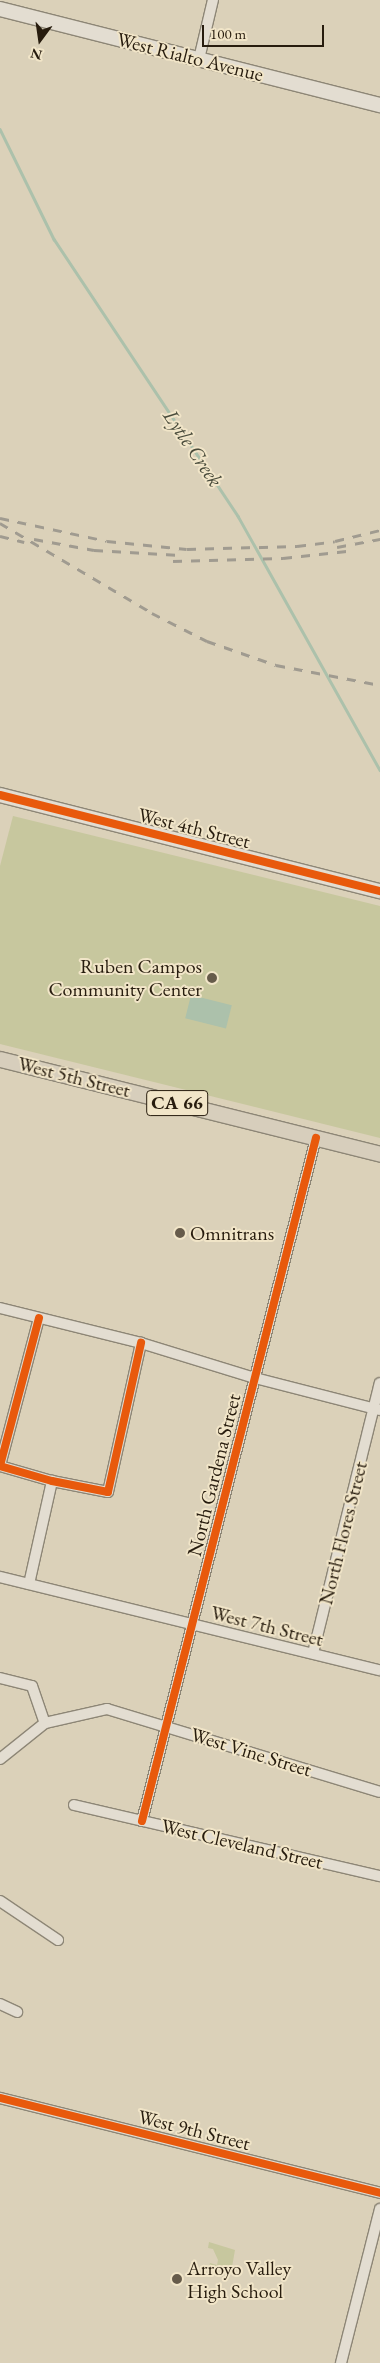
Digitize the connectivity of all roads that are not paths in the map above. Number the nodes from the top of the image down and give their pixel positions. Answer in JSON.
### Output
{"nodes":[{"id":1,"x":213,"y":0,"type":"edge"},
{"id":2,"x":0,"y":9,"type":"edge"},
{"id":3,"x":199,"y":59,"type":"junction"},
{"id":4,"x":380,"y":105,"type":"edge"},
{"id":5,"x":0,"y":795,"type":"edge"},
{"id":6,"x":380,"y":891,"type":"edge"},
{"id":7,"x":0,"y":1059,"type":"edge"},
{"id":8,"x":316,"y":1138,"type":"junction"},
{"id":9,"x":380,"y":1154,"type":"edge"},
{"id":10,"x":0,"y":1308,"type":"edge"},
{"id":11,"x":39,"y":1318,"type":"junction"},
{"id":12,"x":141,"y":1343,"type":"junction"},
{"id":13,"x":255,"y":1378,"type":"junction"},
{"id":14,"x":380,"y":1383,"type":"edge"},
{"id":15,"x":377,"y":1409,"type":"edge"},
{"id":16,"x":0,"y":1466,"type":"edge"},
{"id":17,"x":52,"y":1481,"type":"junction"},
{"id":18,"x":0,"y":1577,"type":"edge"},
{"id":19,"x":29,"y":1584,"type":"junction"},
{"id":20,"x":193,"y":1624,"type":"junction"},
{"id":21,"x":313,"y":1653,"type":"junction"},
{"id":22,"x":380,"y":1670,"type":"edge"},
{"id":23,"x":0,"y":1678,"type":"edge"},
{"id":24,"x":45,"y":1723,"type":"junction"},
{"id":25,"x":168,"y":1727,"type":"junction"},
{"id":26,"x":0,"y":1759,"type":"edge"},
{"id":27,"x":380,"y":1792,"type":"edge"},
{"id":28,"x":74,"y":1805,"type":"dead end"},
{"id":29,"x":142,"y":1821,"type":"junction"},
{"id":30,"x":380,"y":1876,"type":"edge"},
{"id":31,"x":0,"y":1901,"type":"edge"},
{"id":32,"x":58,"y":1940,"type":"dead end"},
{"id":33,"x":0,"y":2004,"type":"edge"},
{"id":34,"x":17,"y":2012,"type":"dead end"},
{"id":35,"x":0,"y":2098,"type":"edge"},
{"id":36,"x":380,"y":2193,"type":"edge"},
{"id":37,"x":380,"y":2209,"type":"edge"},
{"id":38,"x":341,"y":2363,"type":"edge"}],
"edges":[{"from":1,"to":3,"type":"street"},
{"from":2,"to":3,"type":"main road","name":"West Rialto Avenue"},
{"from":3,"to":4,"type":"main road","name":"West Rialto Avenue"},
{"from":5,"to":6,"type":"main road","name":"West 4th Street"},
{"from":7,"to":8,"type":"main road","name":"West 5th Street","number":"CA 66"},
{"from":8,"to":9,"type":"main road","name":"West 5th Street","number":"CA 66"},
{"from":8,"to":13,"type":"street","name":"North Gardena Street"},
{"from":10,"to":11,"type":"street"},
{"from":11,"to":12,"type":"street"},
{"from":11,"to":16,"type":"street"},
{"from":12,"to":13,"type":"street"},
{"from":12,"to":17,"type":"street"},
{"from":13,"to":15,"type":"street"},
{"from":13,"to":20,"type":"street","name":"North Gardena Street"},
{"from":14,"to":15,"type":"street","name":"North Flores Street"},
{"from":15,"to":21,"type":"street","name":"North Flores Street"},
{"from":16,"to":17,"type":"street"},
{"from":17,"to":19,"type":"street"},
{"from":18,"to":19,"type":"street","name":"West 7th Street"},
{"from":19,"to":20,"type":"street","name":"West 7th Street"},
{"from":20,"to":21,"type":"street","name":"West 7th Street"},
{"from":20,"to":25,"type":"street","name":"North Gardena Street"},
{"from":21,"to":22,"type":"street","name":"West 7th Street"},
{"from":23,"to":24,"type":"street"},
{"from":24,"to":25,"type":"street","name":"West Vine Street"},
{"from":24,"to":26,"type":"street"},
{"from":25,"to":27,"type":"street","name":"West Vine Street"},
{"from":25,"to":29,"type":"street","name":"North Gardena Street"},
{"from":28,"to":29,"type":"street","name":"West Cleveland Street"},
{"from":29,"to":30,"type":"street","name":"West Cleveland Street"},
{"from":31,"to":32,"type":"street"},
{"from":33,"to":34,"type":"street"},
{"from":35,"to":36,"type":"street","name":"West 9th Street"},
{"from":37,"to":38,"type":"street"}]}
